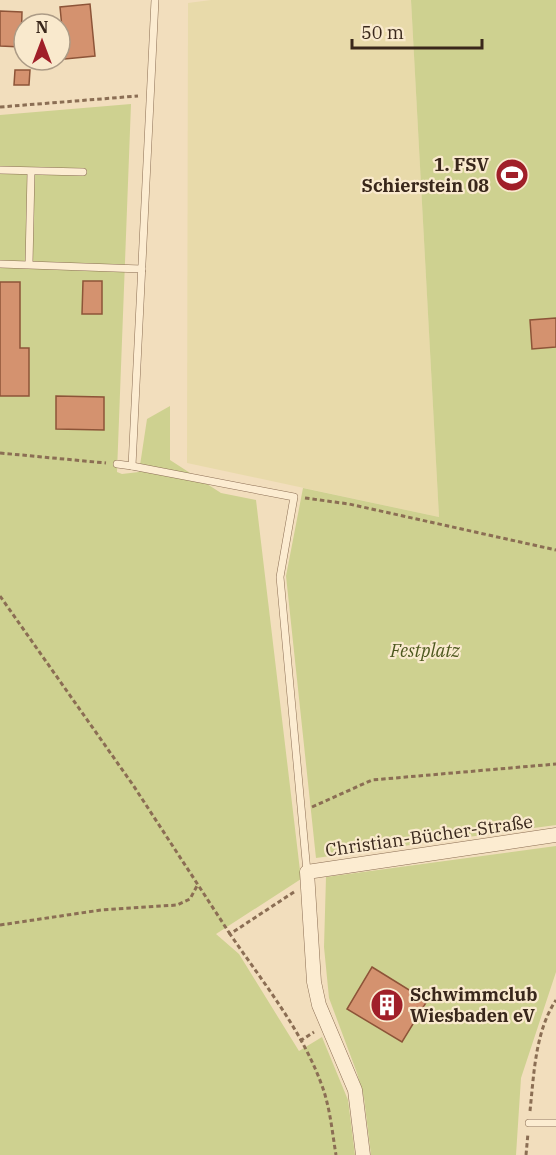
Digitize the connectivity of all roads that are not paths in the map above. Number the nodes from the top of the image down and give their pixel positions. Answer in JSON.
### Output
{"nodes":[{"id":1,"x":155,"y":0,"type":"edge"},
{"id":2,"x":0,"y":170,"type":"edge"},
{"id":3,"x":31,"y":171,"type":"junction"},
{"id":4,"x":82,"y":172,"type":"dead end"},
{"id":5,"x":0,"y":264,"type":"edge"},
{"id":6,"x":28,"y":264,"type":"junction"},
{"id":7,"x":142,"y":269,"type":"junction"},
{"id":8,"x":117,"y":464,"type":"road end"},
{"id":9,"x":132,"y":466,"type":"junction"},
{"id":10,"x":556,"y":835,"type":"edge"},
{"id":11,"x":307,"y":877,"type":"junction"},
{"id":12,"x":529,"y":1123,"type":"road end"},
{"id":13,"x":556,"y":1123,"type":"edge"},
{"id":14,"x":363,"y":1155,"type":"edge"}],
"edges":[{"from":1,"to":7,"type":"lane"},
{"from":2,"to":3,"type":"lane"},
{"from":3,"to":4,"type":"lane"},
{"from":3,"to":6,"type":"lane"},
{"from":5,"to":6,"type":"lane"},
{"from":6,"to":7,"type":"lane"},
{"from":7,"to":9,"type":"lane"},
{"from":8,"to":9,"type":"lane"},
{"from":9,"to":11,"type":"lane"},
{"from":10,"to":11,"type":"street","name":"Christian-Bücher-Straße"},
{"from":11,"to":14,"type":"street"},
{"from":12,"to":13,"type":"lane"}]}
